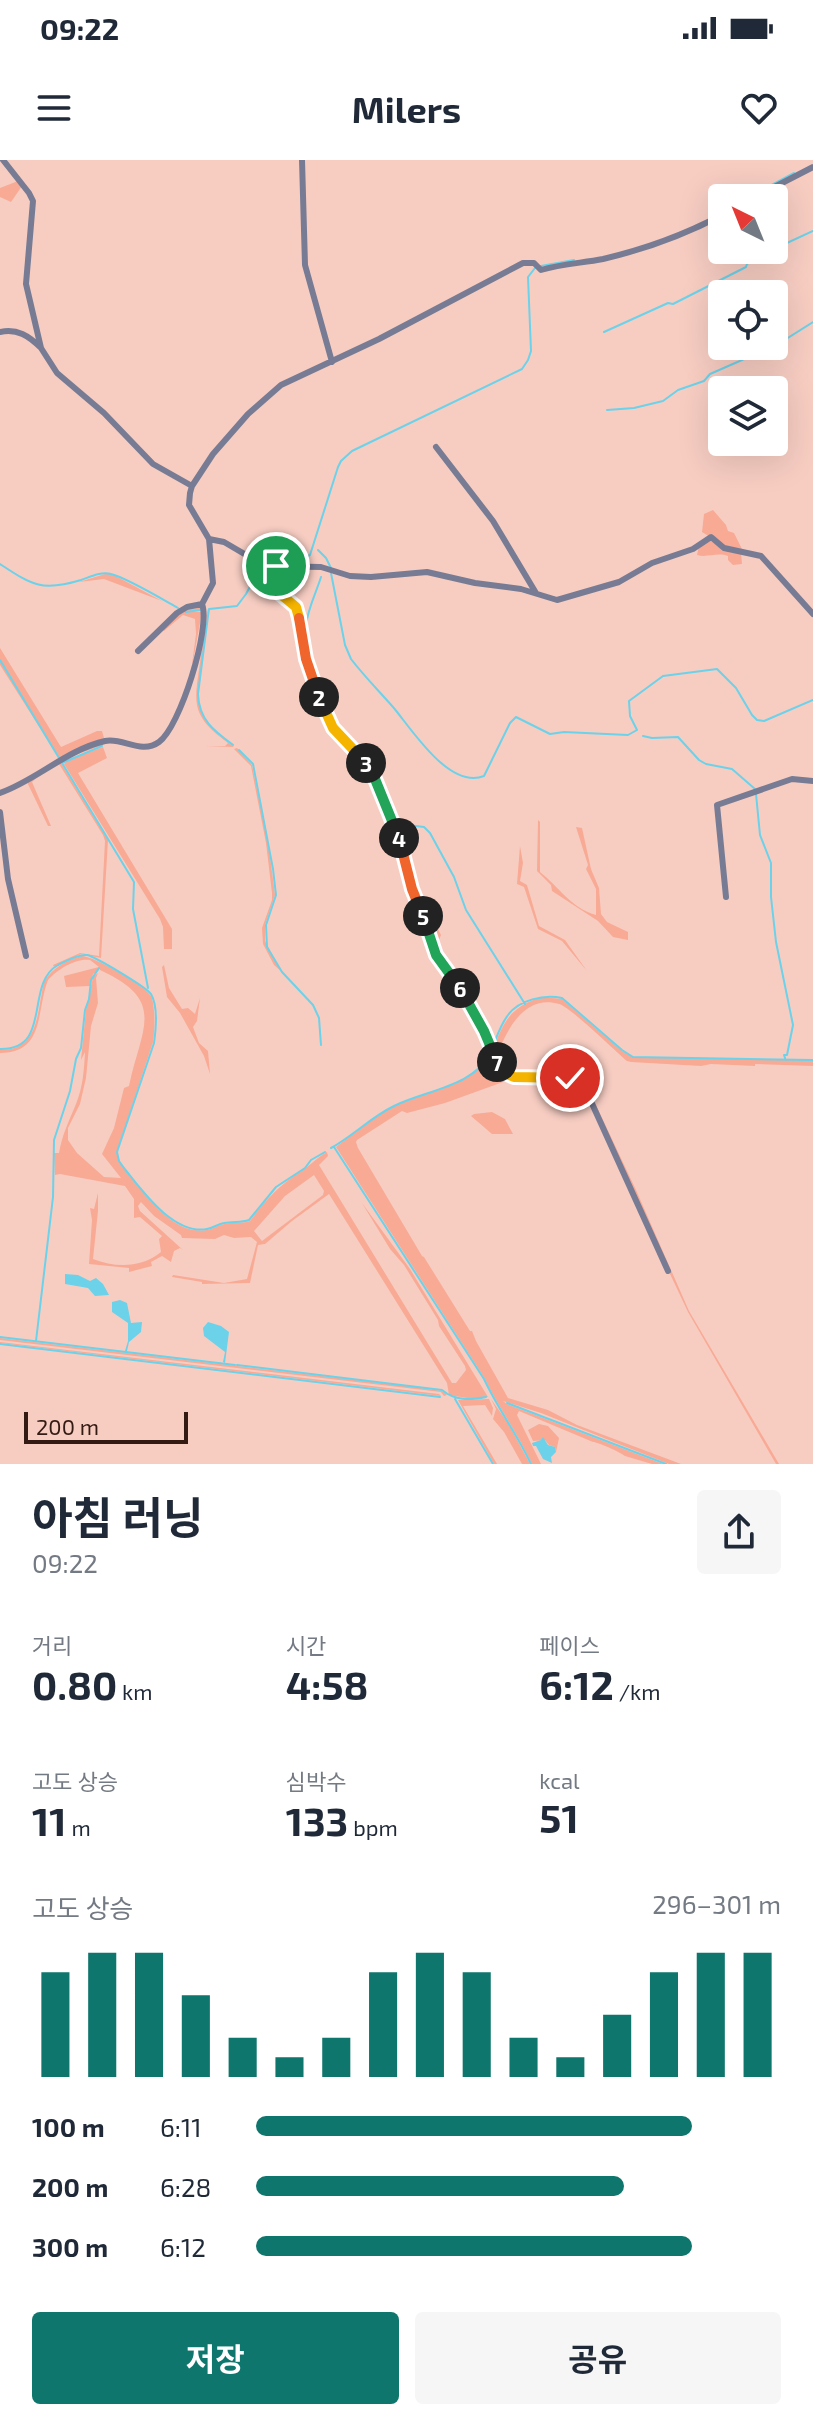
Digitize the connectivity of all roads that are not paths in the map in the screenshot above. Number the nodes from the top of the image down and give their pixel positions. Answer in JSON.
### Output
{"nodes":[{"id":1,"x":3,"y":160,"type":"edge"},
{"id":2,"x":302,"y":160,"type":"edge"},
{"id":3,"x":813,"y":167,"type":"edge"},
{"id":4,"x":780,"y":184,"type":"edge"},
{"id":5,"x":708,"y":222,"type":"edge"},
{"id":6,"x":0,"y":332,"type":"edge"},
{"id":7,"x":41,"y":348,"type":"junction"},
{"id":8,"x":332,"y":362,"type":"junction"},
{"id":9,"x":436,"y":447,"type":"dead end"},
{"id":10,"x":192,"y":486,"type":"junction"},
{"id":11,"x":209,"y":539,"type":"junction"},
{"id":12,"x":263,"y":566,"type":"junction"},
{"id":13,"x":536,"y":593,"type":"junction"},
{"id":14,"x":202,"y":604,"type":"junction"},
{"id":15,"x":813,"y":614,"type":"edge"},
{"id":16,"x":138,"y":651,"type":"dead end"},
{"id":17,"x":813,"y":781,"type":"edge"},
{"id":18,"x":0,"y":793,"type":"edge"},
{"id":19,"x":0,"y":812,"type":"edge"},
{"id":20,"x":726,"y":897,"type":"dead end"},
{"id":21,"x":26,"y":956,"type":"dead end"},
{"id":22,"x":668,"y":1271,"type":"dead end"}],
"edges":[{"from":1,"to":7,"type":"street"},
{"from":2,"to":8,"type":"street"},
{"from":3,"to":4,"type":"street"},
{"from":5,"to":8,"type":"street"},
{"from":6,"to":7,"type":"street"},
{"from":7,"to":10,"type":"street"},
{"from":8,"to":10,"type":"street"},
{"from":9,"to":13,"type":"street"},
{"from":10,"to":11,"type":"street"},
{"from":11,"to":12,"type":"street"},
{"from":11,"to":14,"type":"street"},
{"from":12,"to":13,"type":"street"},
{"from":12,"to":22,"type":"street"},
{"from":13,"to":15,"type":"street"},
{"from":14,"to":16,"type":"street"},
{"from":14,"to":18,"type":"street"},
{"from":17,"to":20,"type":"street"},
{"from":19,"to":21,"type":"street"}]}
